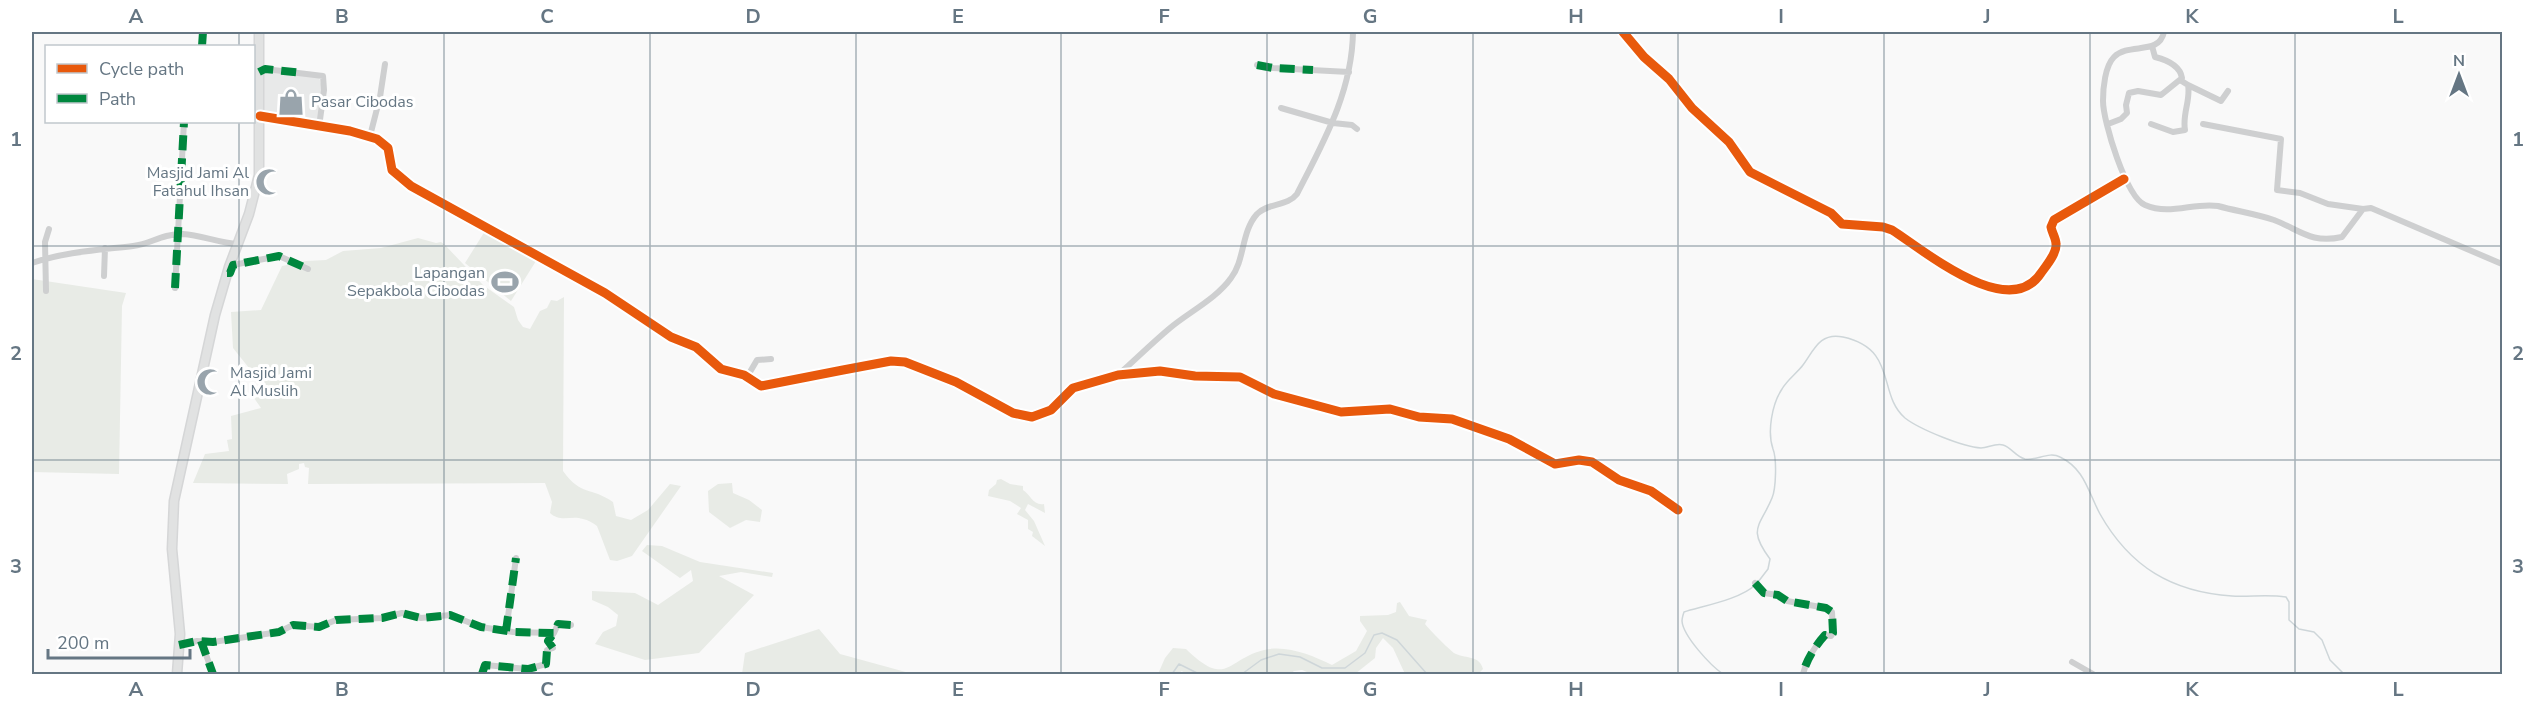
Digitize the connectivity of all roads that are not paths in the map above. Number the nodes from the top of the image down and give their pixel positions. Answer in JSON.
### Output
{"nodes":[{"id":1,"x":259,"y":32,"type":"edge"},
{"id":2,"x":1353,"y":32,"type":"edge"},
{"id":3,"x":1623,"y":32,"type":"edge"},
{"id":4,"x":2164,"y":32,"type":"edge"},
{"id":5,"x":2152,"y":46,"type":"junction"},
{"id":6,"x":385,"y":64,"type":"dead end"},
{"id":7,"x":1257,"y":65,"type":"dead end"},
{"id":8,"x":257,"y":70,"type":"edge"},
{"id":9,"x":1349,"y":72,"type":"junction"},
{"id":10,"x":2180,"y":80,"type":"junction"},
{"id":11,"x":2188,"y":85,"type":"junction"},
{"id":12,"x":2228,"y":91,"type":"dead end"},
{"id":13,"x":1281,"y":108,"type":"dead end"},
{"id":14,"x":260,"y":116,"type":"junction"},
{"id":15,"x":184,"y":123,"type":"edge"},
{"id":16,"x":1334,"y":123,"type":"junction"},
{"id":17,"x":2108,"y":124,"type":"junction"},
{"id":18,"x":2151,"y":124,"type":"dead end"},
{"id":19,"x":2203,"y":124,"type":"dead end"},
{"id":20,"x":320,"y":127,"type":"junction"},
{"id":21,"x":1357,"y":129,"type":"dead end"},
{"id":22,"x":370,"y":136,"type":"junction"},
{"id":23,"x":2124,"y":179,"type":"junction"},
{"id":24,"x":2363,"y":209,"type":"junction"},
{"id":25,"x":50,"y":229,"type":"dead end"},
{"id":26,"x":178,"y":234,"type":"junction"},
{"id":27,"x":238,"y":244,"type":"junction"},
{"id":28,"x":105,"y":248,"type":"junction"},
{"id":29,"x":46,"y":258,"type":"junction"},
{"id":30,"x":32,"y":263,"type":"edge"},
{"id":31,"x":2502,"y":264,"type":"edge"},
{"id":32,"x":308,"y":269,"type":"dead end"},
{"id":33,"x":104,"y":273,"type":"dead end"},
{"id":34,"x":227,"y":273,"type":"junction"},
{"id":35,"x":175,"y":288,"type":"dead end"},
{"id":36,"x":46,"y":291,"type":"dead end"},
{"id":37,"x":771,"y":359,"type":"dead end"},
{"id":38,"x":1118,"y":375,"type":"junction"},
{"id":39,"x":747,"y":377,"type":"junction"},
{"id":40,"x":1678,"y":510,"type":"dead end"},
{"id":41,"x":516,"y":558,"type":"dead end"},
{"id":42,"x":1755,"y":583,"type":"dead end"},
{"id":43,"x":571,"y":625,"type":"dead end"},
{"id":44,"x":506,"y":631,"type":"junction"},
{"id":45,"x":554,"y":633,"type":"junction"},
{"id":46,"x":201,"y":641,"type":"junction"},
{"id":47,"x":179,"y":645,"type":"junction"},
{"id":48,"x":2072,"y":662,"type":"dead end"},
{"id":49,"x":177,"y":675,"type":"edge"},
{"id":50,"x":213,"y":675,"type":"edge"},
{"id":51,"x":482,"y":675,"type":"edge"},
{"id":52,"x":1803,"y":675,"type":"edge"},
{"id":53,"x":2093,"y":675,"type":"edge"}],
"edges":[{"from":1,"to":8,"type":"main road"},
{"from":2,"to":9,"type":"street"},
{"from":3,"to":23,"type":"street"},
{"from":4,"to":5,"type":"street"},
{"from":5,"to":10,"type":"street"},
{"from":5,"to":17,"type":"street"},
{"from":6,"to":22,"type":"street"},
{"from":7,"to":9,"type":"street"},
{"from":8,"to":14,"type":"main road"},
{"from":8,"to":20,"type":"street"},
{"from":9,"to":16,"type":"street"},
{"from":10,"to":11,"type":"street"},
{"from":10,"to":17,"type":"street"},
{"from":11,"to":12,"type":"street"},
{"from":11,"to":18,"type":"street"},
{"from":13,"to":16,"type":"street"},
{"from":14,"to":20,"type":"street"},
{"from":14,"to":27,"type":"main road"},
{"from":15,"to":26,"type":"street"},
{"from":16,"to":21,"type":"street"},
{"from":16,"to":38,"type":"street"},
{"from":17,"to":23,"type":"street"},
{"from":19,"to":24,"type":"street"},
{"from":20,"to":22,"type":"street"},
{"from":22,"to":39,"type":"street"},
{"from":23,"to":24,"type":"street"},
{"from":24,"to":31,"type":"street"},
{"from":25,"to":29,"type":"street"},
{"from":26,"to":27,"type":"street"},
{"from":26,"to":28,"type":"street"},
{"from":26,"to":35,"type":"street"},
{"from":27,"to":34,"type":"main road"},
{"from":28,"to":29,"type":"street"},
{"from":28,"to":33,"type":"street"},
{"from":29,"to":30,"type":"street"},
{"from":29,"to":36,"type":"street"},
{"from":32,"to":34,"type":"street"},
{"from":34,"to":47,"type":"main road"},
{"from":37,"to":39,"type":"street"},
{"from":38,"to":39,"type":"street"},
{"from":38,"to":40,"type":"street"},
{"from":41,"to":44,"type":"street"},
{"from":42,"to":52,"type":"street"},
{"from":43,"to":45,"type":"street"},
{"from":44,"to":45,"type":"street"},
{"from":44,"to":46,"type":"street"},
{"from":45,"to":51,"type":"street"},
{"from":46,"to":47,"type":"street"},
{"from":46,"to":50,"type":"street"},
{"from":47,"to":49,"type":"main road"},
{"from":48,"to":53,"type":"street"}]}
